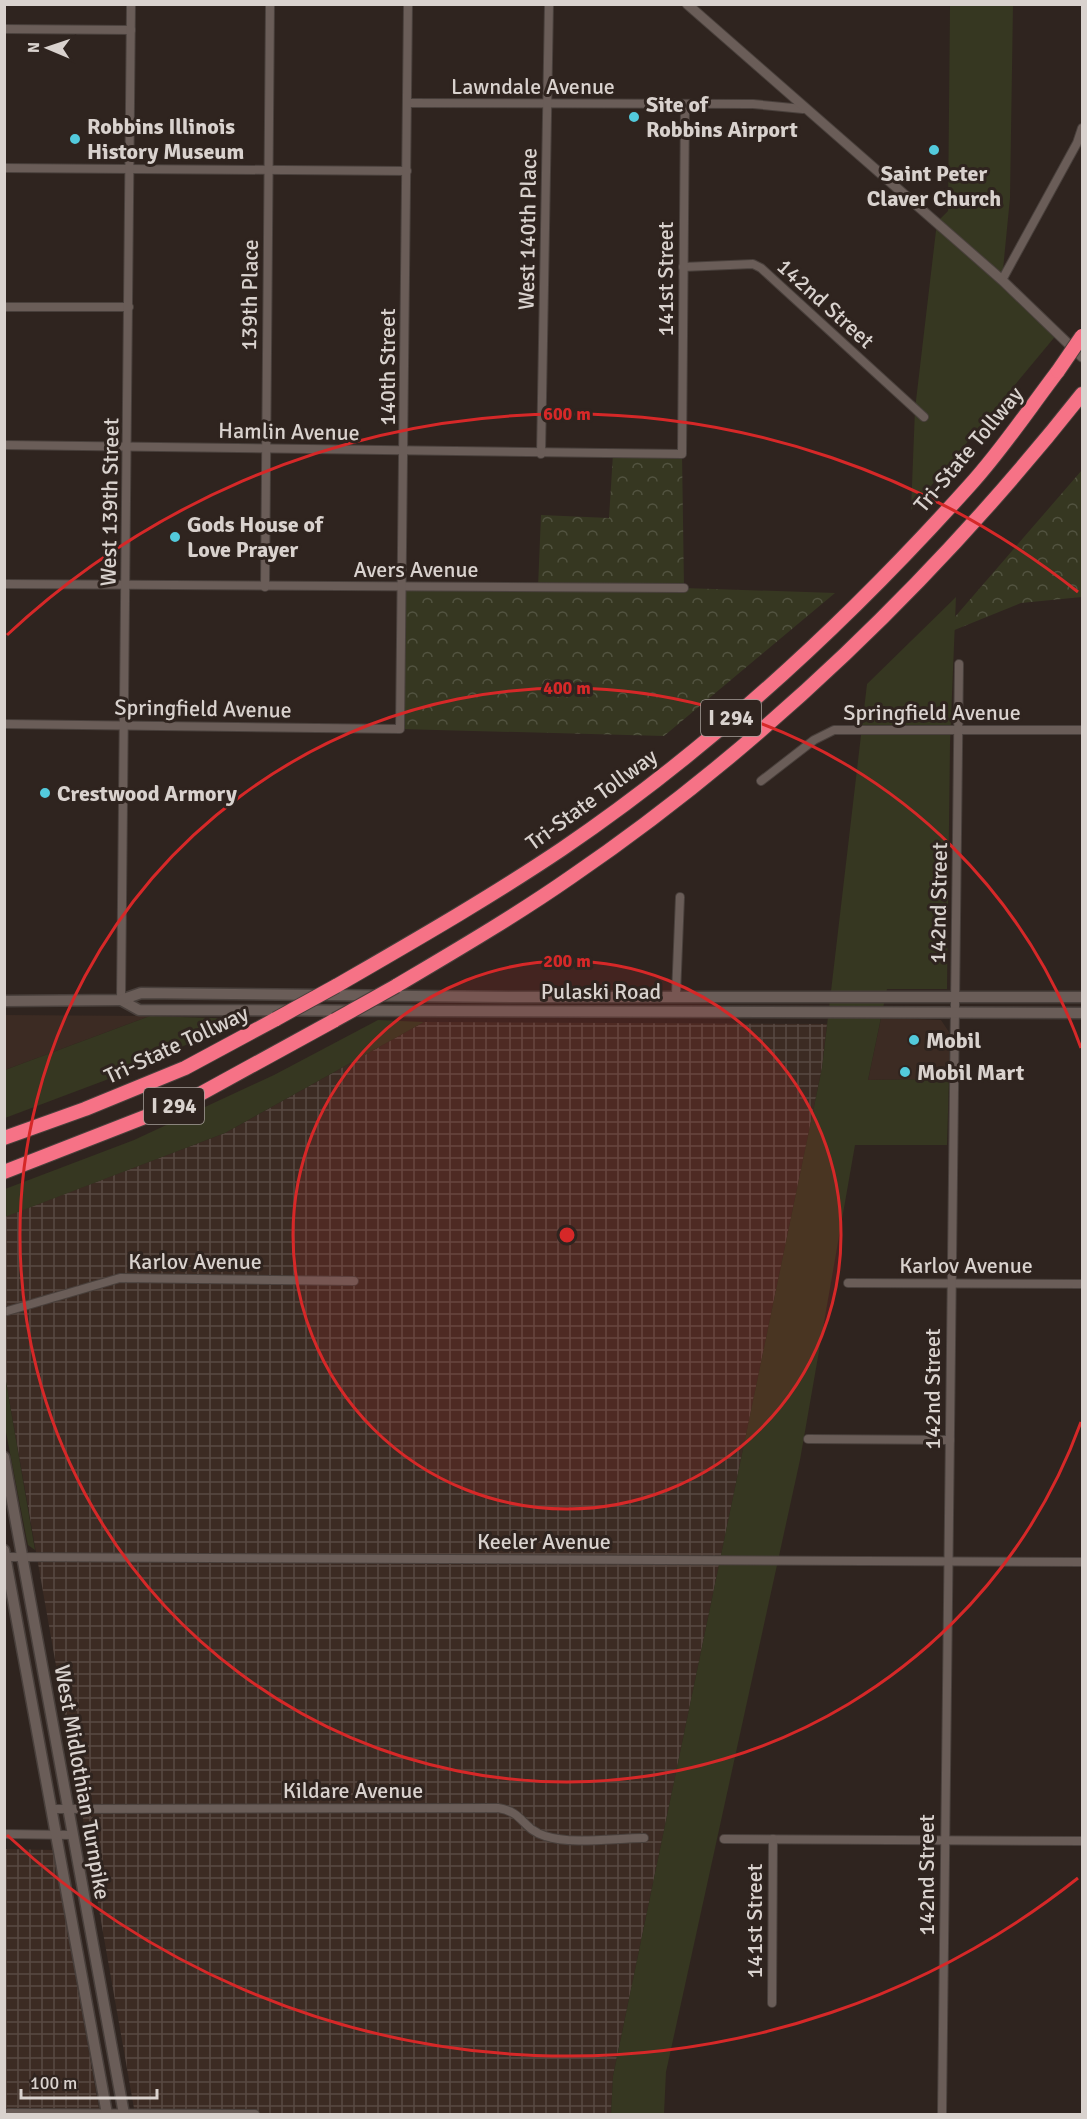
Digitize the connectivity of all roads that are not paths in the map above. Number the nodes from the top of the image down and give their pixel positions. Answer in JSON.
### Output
{"nodes":[{"id":1,"x":131,"y":4,"type":"edge"},
{"id":2,"x":270,"y":4,"type":"edge"},
{"id":3,"x":408,"y":4,"type":"edge"},
{"id":4,"x":549,"y":4,"type":"edge"},
{"id":5,"x":687,"y":4,"type":"edge"},
{"id":6,"x":699,"y":8,"type":"edge"},
{"id":7,"x":4,"y":29,"type":"edge"},
{"id":8,"x":131,"y":30,"type":"junction"},
{"id":9,"x":407,"y":103,"type":"junction"},
{"id":10,"x":548,"y":104,"type":"junction"},
{"id":11,"x":684,"y":104,"type":"junction"},
{"id":12,"x":803,"y":108,"type":"junction"},
{"id":13,"x":1083,"y":128,"type":"edge"},
{"id":14,"x":4,"y":168,"type":"edge"},
{"id":15,"x":130,"y":169,"type":"junction"},
{"id":16,"x":268,"y":170,"type":"junction"},
{"id":17,"x":407,"y":171,"type":"junction"},
{"id":18,"x":683,"y":267,"type":"junction"},
{"id":19,"x":1002,"y":280,"type":"junction"},
{"id":20,"x":4,"y":307,"type":"edge"},
{"id":21,"x":129,"y":307,"type":"junction"},
{"id":22,"x":1083,"y":336,"type":"edge"},
{"id":23,"x":1083,"y":357,"type":"edge"},
{"id":24,"x":1082,"y":394,"type":"edge"},
{"id":25,"x":924,"y":417,"type":"dead end"},
{"id":26,"x":4,"y":445,"type":"edge"},
{"id":27,"x":127,"y":446,"type":"junction"},
{"id":28,"x":265,"y":449,"type":"junction"},
{"id":29,"x":404,"y":451,"type":"junction"},
{"id":30,"x":541,"y":454,"type":"junction"},
{"id":31,"x":682,"y":454,"type":"joint"},
{"id":32,"x":4,"y":584,"type":"edge"},
{"id":33,"x":126,"y":586,"type":"junction"},
{"id":34,"x":265,"y":587,"type":"junction"},
{"id":35,"x":402,"y":587,"type":"junction"},
{"id":36,"x":684,"y":588,"type":"dead end"},
{"id":37,"x":959,"y":664,"type":"dead end"},
{"id":38,"x":4,"y":724,"type":"edge"},
{"id":39,"x":124,"y":725,"type":"junction"},
{"id":40,"x":400,"y":729,"type":"joint"},
{"id":41,"x":958,"y":729,"type":"junction"},
{"id":42,"x":1083,"y":730,"type":"edge"},
{"id":43,"x":761,"y":781,"type":"dead end"},
{"id":44,"x":680,"y":897,"type":"dead end"},
{"id":45,"x":676,"y":995,"type":"junction"},
{"id":46,"x":955,"y":997,"type":"junction"},
{"id":47,"x":1083,"y":997,"type":"edge"},
{"id":48,"x":121,"y":1000,"type":"junction"},
{"id":49,"x":4,"y":1001,"type":"edge"},
{"id":50,"x":1083,"y":1013,"type":"edge"},
{"id":51,"x":954,"y":1014,"type":"junction"},
{"id":52,"x":4,"y":1138,"type":"edge"},
{"id":53,"x":4,"y":1172,"type":"edge"},
{"id":54,"x":354,"y":1281,"type":"dead end"},
{"id":55,"x":849,"y":1283,"type":"dead end"},
{"id":56,"x":951,"y":1283,"type":"junction"},
{"id":57,"x":1083,"y":1284,"type":"edge"},
{"id":58,"x":4,"y":1312,"type":"edge"},
{"id":59,"x":808,"y":1439,"type":"dead end"},
{"id":60,"x":950,"y":1440,"type":"junction"},
{"id":61,"x":4,"y":1457,"type":"edge"},
{"id":62,"x":5,"y":1555,"type":"edge"},
{"id":63,"x":22,"y":1557,"type":"junction"},
{"id":64,"x":948,"y":1561,"type":"junction"},
{"id":65,"x":1083,"y":1562,"type":"edge"},
{"id":66,"x":51,"y":1809,"type":"junction"},
{"id":67,"x":68,"y":1809,"type":"junction"},
{"id":68,"x":4,"y":1834,"type":"edge"},
{"id":69,"x":56,"y":1835,"type":"junction"},
{"id":70,"x":72,"y":1835,"type":"junction"},
{"id":71,"x":644,"y":1838,"type":"dead end"},
{"id":72,"x":724,"y":1839,"type":"dead end"},
{"id":73,"x":773,"y":1839,"type":"junction"},
{"id":74,"x":944,"y":1840,"type":"junction"},
{"id":75,"x":1083,"y":1841,"type":"edge"},
{"id":76,"x":772,"y":2003,"type":"dead end"},
{"id":77,"x":4,"y":2114,"type":"edge"},
{"id":78,"x":106,"y":2114,"type":"edge"},
{"id":79,"x":124,"y":2114,"type":"edge"},
{"id":80,"x":255,"y":2115,"type":"edge"},
{"id":81,"x":942,"y":2115,"type":"edge"}],
"edges":[{"from":1,"to":8,"type":"street","name":"West 139th Street"},
{"from":2,"to":16,"type":"street","name":"139th Place"},
{"from":3,"to":9,"type":"street","name":"140th Street"},
{"from":4,"to":10,"type":"street","name":"West 140th Place"},
{"from":5,"to":6,"type":"street"},
{"from":6,"to":12,"type":"street"},
{"from":7,"to":8,"type":"street"},
{"from":8,"to":15,"type":"street","name":"West 139th Street"},
{"from":9,"to":10,"type":"street","name":"Lawndale Avenue"},
{"from":9,"to":17,"type":"street","name":"140th Street"},
{"from":10,"to":11,"type":"street","name":"Lawndale Avenue"},
{"from":10,"to":30,"type":"street","name":"West 140th Place"},
{"from":11,"to":12,"type":"street","name":"Lawndale Avenue"},
{"from":11,"to":18,"type":"street","name":"141st Street"},
{"from":12,"to":19,"type":"street"},
{"from":13,"to":19,"type":"street"},
{"from":14,"to":15,"type":"street"},
{"from":15,"to":16,"type":"street"},
{"from":15,"to":21,"type":"street","name":"West 139th Street"},
{"from":16,"to":17,"type":"street"},
{"from":16,"to":28,"type":"street","name":"139th Place"},
{"from":17,"to":29,"type":"street","name":"140th Street"},
{"from":18,"to":25,"type":"street","name":"142nd Street"},
{"from":18,"to":31,"type":"street","name":"141st Street"},
{"from":19,"to":23,"type":"street"},
{"from":20,"to":21,"type":"street"},
{"from":21,"to":27,"type":"street","name":"West 139th Street"},
{"from":22,"to":52,"type":"highway","name":"Tri-State Tollway","number":"I 294","bridge":true},
{"from":24,"to":53,"type":"highway","number":"I 294","bridge":true},
{"from":26,"to":27,"type":"street","name":"Hamlin Avenue"},
{"from":27,"to":28,"type":"street","name":"Hamlin Avenue"},
{"from":27,"to":33,"type":"street","name":"West 139th Street"},
{"from":28,"to":29,"type":"street","name":"Hamlin Avenue"},
{"from":28,"to":34,"type":"street","name":"139th Place"},
{"from":29,"to":30,"type":"street","name":"Hamlin Avenue"},
{"from":29,"to":35,"type":"street","name":"140th Street"},
{"from":30,"to":31,"type":"street","name":"Hamlin Avenue"},
{"from":32,"to":33,"type":"street","name":"Avers Avenue"},
{"from":33,"to":34,"type":"street","name":"Avers Avenue"},
{"from":33,"to":39,"type":"street","name":"West 139th Street"},
{"from":34,"to":35,"type":"street","name":"Avers Avenue"},
{"from":35,"to":36,"type":"street","name":"Avers Avenue"},
{"from":35,"to":40,"type":"street","name":"140th Street"},
{"from":37,"to":41,"type":"street","name":"142nd Street"},
{"from":38,"to":39,"type":"street","name":"Springfield Avenue"},
{"from":39,"to":40,"type":"street","name":"Springfield Avenue"},
{"from":39,"to":48,"type":"street","name":"West 139th Street"},
{"from":41,"to":42,"type":"street","name":"Springfield Avenue"},
{"from":41,"to":43,"type":"street","name":"Springfield Avenue"},
{"from":41,"to":46,"type":"street","name":"142nd Street"},
{"from":44,"to":45,"type":"street"},
{"from":45,"to":46,"type":"main road","name":"Pulaski Road"},
{"from":45,"to":48,"type":"main road","name":"Pulaski Road"},
{"from":46,"to":47,"type":"main road","name":"Pulaski Road"},
{"from":46,"to":51,"type":"street","name":"142nd Street"},
{"from":48,"to":49,"type":"main road","name":"Pulaski Road"},
{"from":48,"to":51,"type":"main road","name":"Pulaski Road"},
{"from":50,"to":51,"type":"main road","name":"Pulaski Road"},
{"from":51,"to":56,"type":"street","name":"142nd Street"},
{"from":54,"to":58,"type":"street","name":"Karlov Avenue"},
{"from":55,"to":56,"type":"street","name":"Karlov Avenue"},
{"from":56,"to":57,"type":"street","name":"Karlov Avenue"},
{"from":56,"to":60,"type":"street","name":"142nd Street"},
{"from":59,"to":60,"type":"street"},
{"from":60,"to":64,"type":"street","name":"142nd Street"},
{"from":61,"to":63,"type":"main road","name":"West Midlothian Turnpike"},
{"from":62,"to":63,"type":"street","name":"Keeler Avenue"},
{"from":62,"to":66,"type":"main road","name":"West Midlothian Turnpike"},
{"from":63,"to":64,"type":"street","name":"Keeler Avenue"},
{"from":63,"to":67,"type":"main road","name":"West Midlothian Turnpike"},
{"from":64,"to":65,"type":"street","name":"Keeler Avenue"},
{"from":64,"to":74,"type":"street","name":"142nd Street"},
{"from":66,"to":67,"type":"street","name":"Kildare Avenue"},
{"from":66,"to":69,"type":"main road","name":"West Midlothian Turnpike"},
{"from":67,"to":70,"type":"main road","name":"West Midlothian Turnpike"},
{"from":67,"to":71,"type":"street","name":"Kildare Avenue"},
{"from":68,"to":69,"type":"street"},
{"from":69,"to":70,"type":"street"},
{"from":69,"to":78,"type":"main road","name":"West Midlothian Turnpike"},
{"from":70,"to":79,"type":"main road","name":"West Midlothian Turnpike"},
{"from":72,"to":73,"type":"street"},
{"from":73,"to":74,"type":"street"},
{"from":73,"to":76,"type":"street","name":"141st Street"},
{"from":74,"to":75,"type":"street"},
{"from":74,"to":81,"type":"street","name":"142nd Street"},
{"from":77,"to":78,"type":"street"},
{"from":78,"to":79,"type":"street"},
{"from":79,"to":80,"type":"street"}]}
